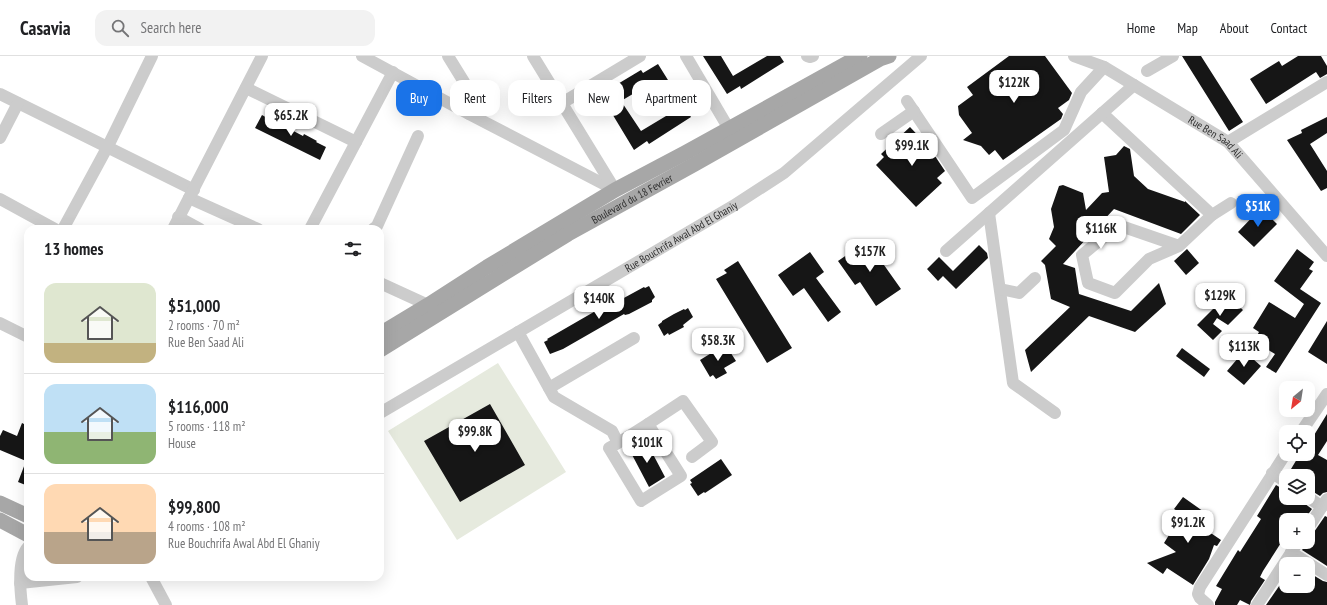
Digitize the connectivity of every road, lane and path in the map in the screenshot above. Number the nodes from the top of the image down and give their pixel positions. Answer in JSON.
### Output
{"nodes":[{"id":1,"x":152,"y":56,"type":"edge"},
{"id":2,"x":262,"y":56,"type":"edge"},
{"id":3,"x":448,"y":56,"type":"edge"},
{"id":4,"x":533,"y":56,"type":"edge"},
{"id":5,"x":640,"y":56,"type":"edge"},
{"id":6,"x":686,"y":56,"type":"edge"},
{"id":7,"x":807,"y":56,"type":"edge"},
{"id":8,"x":813,"y":56,"type":"edge"},
{"id":9,"x":860,"y":56,"type":"edge"},
{"id":10,"x":889,"y":56,"type":"edge"},
{"id":11,"x":921,"y":56,"type":"edge"},
{"id":12,"x":1074,"y":56,"type":"edge"},
{"id":13,"x":1084,"y":56,"type":"edge"},
{"id":14,"x":1173,"y":56,"type":"edge"},
{"id":15,"x":366,"y":57,"type":"edge"},
{"id":16,"x":1104,"y":67,"type":"junction"},
{"id":17,"x":1146,"y":71,"type":"dead end"},
{"id":18,"x":393,"y":72,"type":"junction"},
{"id":19,"x":463,"y":80,"type":"edge"},
{"id":20,"x":548,"y":80,"type":"edge"},
{"id":21,"x":1327,"y":82,"type":"edge"},
{"id":22,"x":1134,"y":85,"type":"junction"},
{"id":23,"x":246,"y":88,"type":"junction"},
{"id":24,"x":0,"y":94,"type":"edge"},
{"id":25,"x":566,"y":101,"type":"edge"},
{"id":26,"x":907,"y":101,"type":"dead end"},
{"id":27,"x":18,"y":103,"type":"junction"},
{"id":28,"x":450,"y":104,"type":"edge"},
{"id":29,"x":566,"y":110,"type":"edge"},
{"id":30,"x":914,"y":111,"type":"junction"},
{"id":31,"x":1102,"y":113,"type":"junction"},
{"id":32,"x":473,"y":116,"type":"edge"},
{"id":33,"x":729,"y":129,"type":"junction"},
{"id":34,"x":881,"y":134,"type":"dead end"},
{"id":35,"x":418,"y":136,"type":"dead end"},
{"id":36,"x":0,"y":138,"type":"edge"},
{"id":37,"x":356,"y":142,"type":"junction"},
{"id":38,"x":1228,"y":142,"type":"junction"},
{"id":39,"x":108,"y":146,"type":"junction"},
{"id":40,"x":615,"y":190,"type":"junction"},
{"id":41,"x":192,"y":194,"type":"junction"},
{"id":42,"x":0,"y":199,"type":"edge"},
{"id":43,"x":1231,"y":203,"type":"dead end"},
{"id":44,"x":622,"y":204,"type":"junction"},
{"id":45,"x":989,"y":213,"type":"junction"},
{"id":46,"x":1212,"y":215,"type":"junction"},
{"id":47,"x":178,"y":217,"type":"junction"},
{"id":48,"x":48,"y":225,"type":"edge"},
{"id":49,"x":65,"y":225,"type":"edge"},
{"id":50,"x":175,"y":225,"type":"edge"},
{"id":51,"x":193,"y":225,"type":"edge"},
{"id":52,"x":250,"y":225,"type":"edge"},
{"id":53,"x":312,"y":225,"type":"edge"},
{"id":54,"x":377,"y":225,"type":"edge"},
{"id":55,"x":1179,"y":246,"type":"junction"},
{"id":56,"x":946,"y":251,"type":"dead end"},
{"id":57,"x":1327,"y":256,"type":"edge"},
{"id":58,"x":1035,"y":278,"type":"dead end"},
{"id":59,"x":384,"y":285,"type":"edge"},
{"id":60,"x":1000,"y":289,"type":"junction"},
{"id":61,"x":428,"y":305,"type":"junction"},
{"id":62,"x":0,"y":323,"type":"edge"},
{"id":63,"x":384,"y":332,"type":"edge"},
{"id":64,"x":518,"y":332,"type":"junction"},
{"id":65,"x":24,"y":336,"type":"edge"},
{"id":66,"x":634,"y":338,"type":"dead end"},
{"id":67,"x":384,"y":348,"type":"edge"},
{"id":68,"x":549,"y":388,"type":"junction"},
{"id":69,"x":1327,"y":394,"type":"edge"},
{"id":70,"x":384,"y":411,"type":"edge"},
{"id":71,"x":1055,"y":413,"type":"dead end"},
{"id":72,"x":648,"y":424,"type":"junction"},
{"id":73,"x":1306,"y":425,"type":"edge"},
{"id":74,"x":618,"y":443,"type":"junction"},
{"id":75,"x":692,"y":457,"type":"dead end"},
{"id":76,"x":1280,"y":461,"type":"edge"},
{"id":77,"x":1272,"y":473,"type":"junction"},
{"id":78,"x":1279,"y":478,"type":"edge"},
{"id":79,"x":1315,"y":499,"type":"edge"},
{"id":80,"x":1325,"y":503,"type":"edge"},
{"id":81,"x":0,"y":504,"type":"edge"},
{"id":82,"x":24,"y":514,"type":"edge"},
{"id":83,"x":1315,"y":518,"type":"edge"},
{"id":84,"x":0,"y":520,"type":"edge"},
{"id":85,"x":24,"y":533,"type":"edge"},
{"id":86,"x":1293,"y":549,"type":"edge"},
{"id":87,"x":1291,"y":552,"type":"junction"},
{"id":88,"x":24,"y":553,"type":"edge"},
{"id":89,"x":1327,"y":575,"type":"edge"},
{"id":90,"x":44,"y":581,"type":"edge"},
{"id":91,"x":152,"y":581,"type":"edge"},
{"id":92,"x":20,"y":584,"type":"junction"},
{"id":93,"x":22,"y":605,"type":"edge"},
{"id":94,"x":166,"y":605,"type":"edge"},
{"id":95,"x":1208,"y":605,"type":"edge"},
{"id":96,"x":1257,"y":605,"type":"edge"}],
"edges":[{"from":1,"to":39,"type":"street"},
{"from":2,"to":23,"type":"street"},
{"from":3,"to":19,"type":"street"},
{"from":4,"to":20,"type":"street"},
{"from":5,"to":25,"type":"street"},
{"from":6,"to":33,"type":"street"},
{"from":7,"to":8,"type":"street"},
{"from":9,"to":33,"type":"main road","name":"Boulevard du 18 Fevrier"},
{"from":10,"to":44,"type":"main road","name":"Boulevard du 18 Fevrier"},
{"from":11,"to":64,"type":"street","name":"Rue Bouchrifa Awal Abd El Ghaniy"},
{"from":12,"to":16,"type":"street","name":"Rue Ben Saad Ali"},
{"from":13,"to":16,"type":"street"},
{"from":14,"to":17,"type":"street"},
{"from":15,"to":18,"type":"street"},
{"from":16,"to":22,"type":"street","name":"Rue Ben Saad Ali"},
{"from":16,"to":30,"type":"street"},
{"from":18,"to":28,"type":"street"},
{"from":18,"to":37,"type":"street"},
{"from":21,"to":38,"type":"street"},
{"from":22,"to":31,"type":"street"},
{"from":22,"to":38,"type":"street","name":"Rue Ben Saad Ali"},
{"from":23,"to":37,"type":"street"},
{"from":23,"to":41,"type":"street"},
{"from":24,"to":27,"type":"street"},
{"from":26,"to":30,"type":"street"},
{"from":27,"to":36,"type":"street"},
{"from":27,"to":39,"type":"street"},
{"from":29,"to":40,"type":"street"},
{"from":30,"to":34,"type":"street"},
{"from":31,"to":45,"type":"street"},
{"from":31,"to":46,"type":"street"},
{"from":32,"to":40,"type":"street"},
{"from":33,"to":40,"type":"main road","name":"Boulevard du 18 Fevrier"},
{"from":35,"to":54,"type":"street"},
{"from":37,"to":53,"type":"street"},
{"from":38,"to":57,"type":"street","name":"Rue Ben Saad Ali"},
{"from":39,"to":41,"type":"street"},
{"from":39,"to":49,"type":"street"},
{"from":40,"to":44,"type":"street"},
{"from":40,"to":61,"type":"main road","name":"Boulevard du 18 Fevrier"},
{"from":41,"to":47,"type":"street"},
{"from":41,"to":52,"type":"street"},
{"from":42,"to":48,"type":"street"},
{"from":43,"to":46,"type":"street"},
{"from":44,"to":67,"type":"main road","name":"Boulevard du 18 Fevrier"},
{"from":45,"to":56,"type":"street"},
{"from":45,"to":60,"type":"street"},
{"from":46,"to":55,"type":"street"},
{"from":47,"to":50,"type":"street"},
{"from":47,"to":51,"type":"street"},
{"from":55,"to":55,"type":"street"},
{"from":58,"to":60,"type":"street"},
{"from":59,"to":61,"type":"street"},
{"from":60,"to":71,"type":"street"},
{"from":61,"to":63,"type":"main road","name":"Boulevard du 18 Fevrier"},
{"from":62,"to":65,"type":"street"},
{"from":64,"to":68,"type":"street"},
{"from":64,"to":70,"type":"street","name":"Rue Bouchrifa Awal Abd El Ghaniy"},
{"from":66,"to":68,"type":"street"},
{"from":68,"to":74,"type":"street"},
{"from":69,"to":73,"type":"street"},
{"from":72,"to":74,"type":"street"},
{"from":72,"to":74,"type":"street"},
{"from":72,"to":75,"type":"street"},
{"from":76,"to":77,"type":"street"},
{"from":77,"to":78,"type":"street"},
{"from":77,"to":95,"type":"street"},
{"from":79,"to":80,"type":"street"},
{"from":80,"to":83,"type":"street"},
{"from":81,"to":82,"type":"main road"},
{"from":84,"to":85,"type":"main road"},
{"from":86,"to":87,"type":"street"},
{"from":87,"to":89,"type":"street"},
{"from":87,"to":96,"type":"street"},
{"from":88,"to":92,"type":"street"},
{"from":90,"to":92,"type":"street"},
{"from":91,"to":94,"type":"street"},
{"from":92,"to":93,"type":"street"}]}
